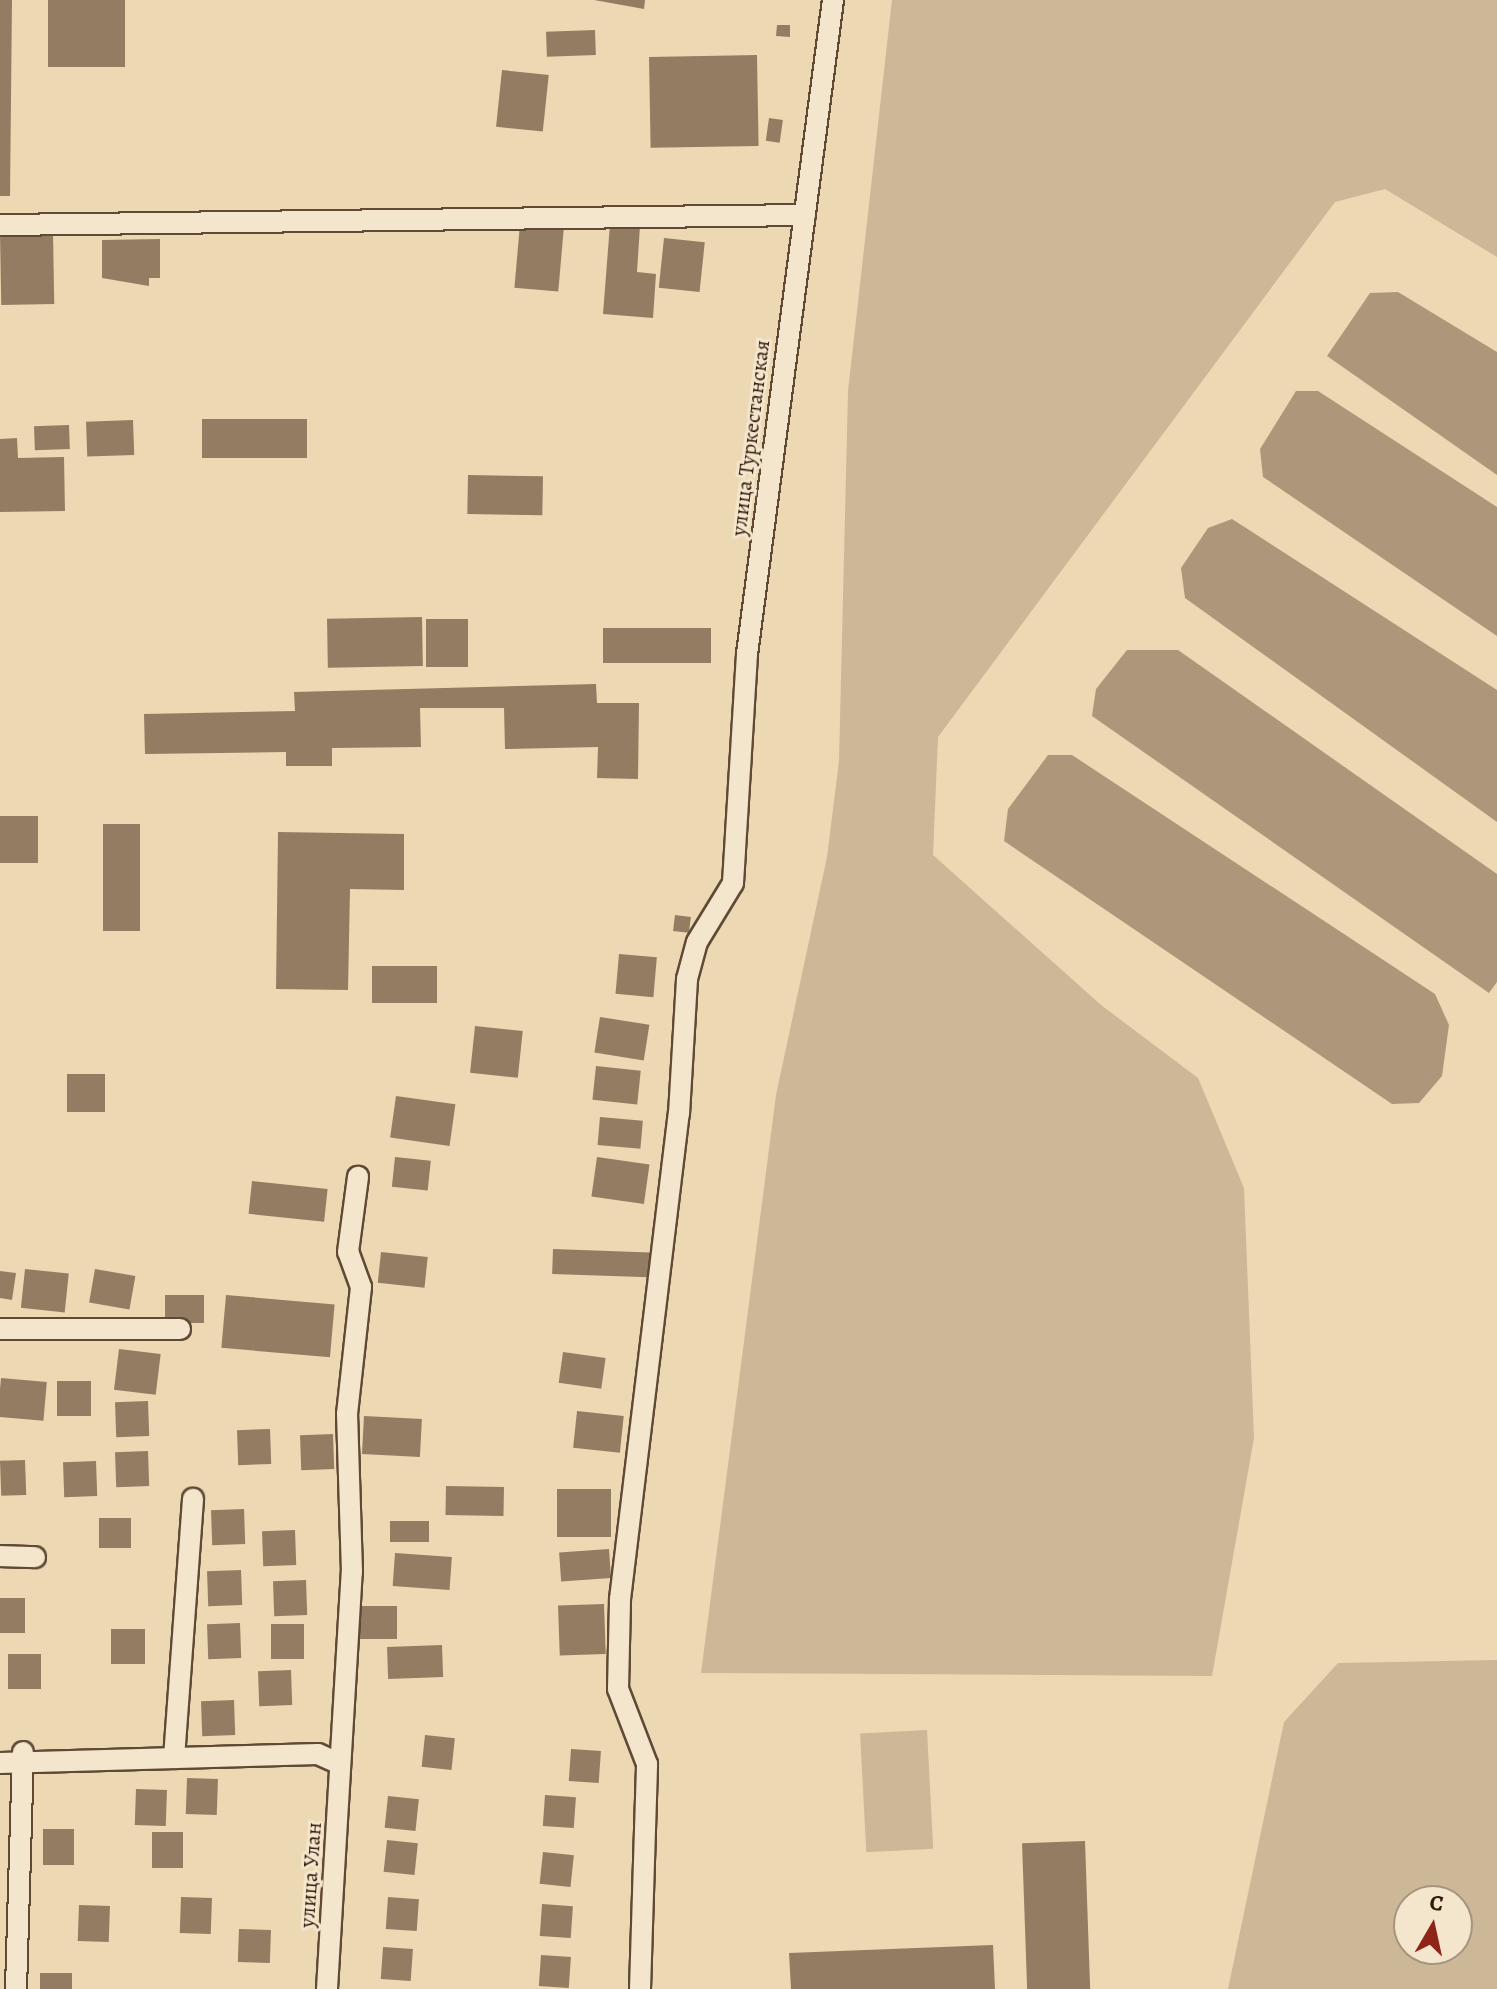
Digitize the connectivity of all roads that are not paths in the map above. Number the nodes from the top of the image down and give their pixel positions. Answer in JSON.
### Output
{"nodes":[{"id":1,"x":833,"y":0,"type":"edge"},
{"id":2,"x":805,"y":215,"type":"junction"},
{"id":3,"x":0,"y":225,"type":"edge"},
{"id":4,"x":358,"y":1177,"type":"dead end"},
{"id":5,"x":0,"y":1329,"type":"edge"},
{"id":6,"x":180,"y":1329,"type":"dead end"},
{"id":7,"x":193,"y":1499,"type":"dead end"},
{"id":8,"x":0,"y":1556,"type":"edge"},
{"id":9,"x":35,"y":1557,"type":"dead end"},
{"id":10,"x":23,"y":1757,"type":"junction"},
{"id":11,"x":174,"y":1758,"type":"junction"},
{"id":12,"x":0,"y":1763,"type":"edge"},
{"id":13,"x":340,"y":1764,"type":"junction"},
{"id":14,"x":16,"y":1989,"type":"edge"},
{"id":15,"x":327,"y":1989,"type":"edge"},
{"id":16,"x":640,"y":1989,"type":"edge"}],
"edges":[{"from":1,"to":2,"type":"street","name":"улица Туркестанская"},
{"from":2,"to":3,"type":"street"},
{"from":2,"to":16,"type":"street","name":"улица Туркестанская"},
{"from":4,"to":13,"type":"street","name":"улица Улан"},
{"from":5,"to":6,"type":"street"},
{"from":7,"to":11,"type":"street"},
{"from":8,"to":9,"type":"street"},
{"from":10,"to":11,"type":"street"},
{"from":10,"to":12,"type":"street"},
{"from":10,"to":14,"type":"street"},
{"from":11,"to":13,"type":"street"},
{"from":13,"to":15,"type":"street","name":"улица Улан"}]}
